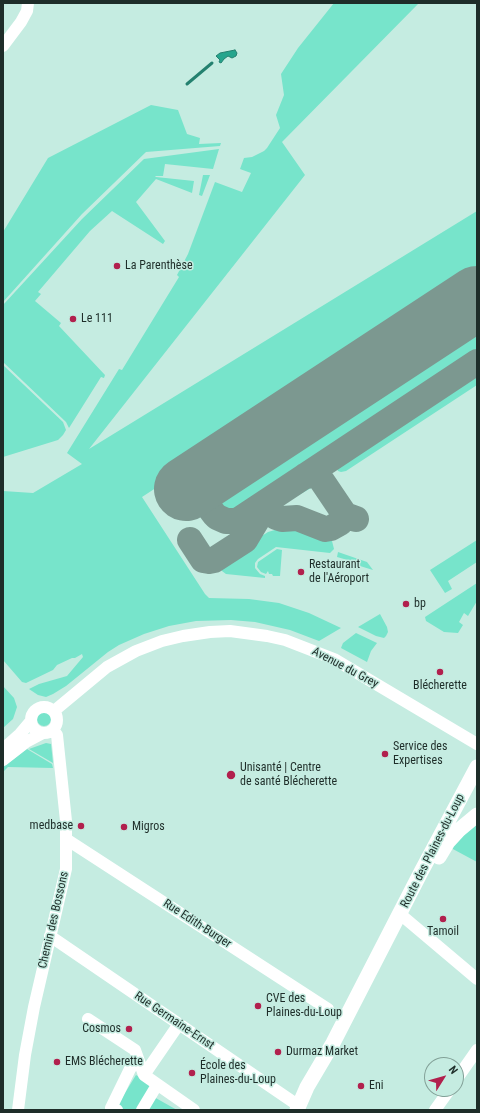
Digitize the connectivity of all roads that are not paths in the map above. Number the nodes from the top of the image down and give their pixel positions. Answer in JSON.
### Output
{"nodes":[{"id":1,"x":28,"y":3,"type":"edge"},
{"id":2,"x":3,"y":46,"type":"edge"},
{"id":3,"x":54,"y":711,"type":"junction"},
{"id":4,"x":31,"y":720,"type":"junction"},
{"id":5,"x":48,"y":731,"type":"junction"},
{"id":6,"x":477,"y":744,"type":"edge"},
{"id":7,"x":3,"y":749,"type":"edge"},
{"id":8,"x":3,"y":760,"type":"edge"},
{"id":9,"x":477,"y":767,"type":"edge"},
{"id":10,"x":477,"y":815,"type":"edge"},
{"id":11,"x":66,"y":839,"type":"junction"},
{"id":12,"x":400,"y":914,"type":"junction"},
{"id":13,"x":50,"y":936,"type":"junction"},
{"id":14,"x":477,"y":979,"type":"edge"},
{"id":15,"x":328,"y":1009,"type":"dead end"},
{"id":16,"x":88,"y":1019,"type":"dead end"},
{"id":17,"x":179,"y":1024,"type":"junction"},
{"id":18,"x":477,"y":1050,"type":"edge"},
{"id":19,"x":138,"y":1059,"type":"junction"},
{"id":20,"x":464,"y":1069,"type":"edge"},
{"id":21,"x":144,"y":1075,"type":"junction"},
{"id":22,"x":157,"y":1085,"type":"junction"},
{"id":23,"x":444,"y":1097,"type":"edge"},
{"id":24,"x":298,"y":1108,"type":"edge"},
{"id":25,"x":20,"y":1109,"type":"edge"},
{"id":26,"x":117,"y":1110,"type":"edge"},
{"id":27,"x":142,"y":1110,"type":"edge"},
{"id":28,"x":194,"y":1110,"type":"edge"},
{"id":29,"x":435,"y":1110,"type":"edge"}],
"edges":[{"from":1,"to":2,"type":"street"},
{"from":3,"to":4,"type":"street"},
{"from":3,"to":5,"type":"street"},
{"from":3,"to":6,"type":"street","name":"Avenue du Grey"},
{"from":4,"to":5,"type":"street"},
{"from":4,"to":7,"type":"street"},
{"from":5,"to":8,"type":"street"},
{"from":5,"to":11,"type":"street","name":"Chemin des Bossons"},
{"from":9,"to":12,"type":"main road","name":"Route des Plaines-du-Loup"},
{"from":10,"to":12,"type":"main road","name":"Route des Plaines-du-Loup"},
{"from":11,"to":13,"type":"street","name":"Chemin des Bossons"},
{"from":11,"to":15,"type":"street","name":"Rue Edith-Burger"},
{"from":12,"to":14,"type":"street"},
{"from":12,"to":24,"type":"main road","name":"Route des Plaines-du-Loup"},
{"from":13,"to":17,"type":"street","name":"Rue Germaine-Ernst"},
{"from":13,"to":25,"type":"street","name":"Chemin des Bossons"},
{"from":16,"to":19,"type":"street"},
{"from":17,"to":21,"type":"street"},
{"from":17,"to":24,"type":"street","name":"Rue Germaine-Ernst"},
{"from":18,"to":20,"type":"street"},
{"from":19,"to":21,"type":"street"},
{"from":19,"to":26,"type":"street"},
{"from":21,"to":22,"type":"street"},
{"from":22,"to":27,"type":"street"},
{"from":22,"to":28,"type":"street"},
{"from":23,"to":29,"type":"street"}]}
